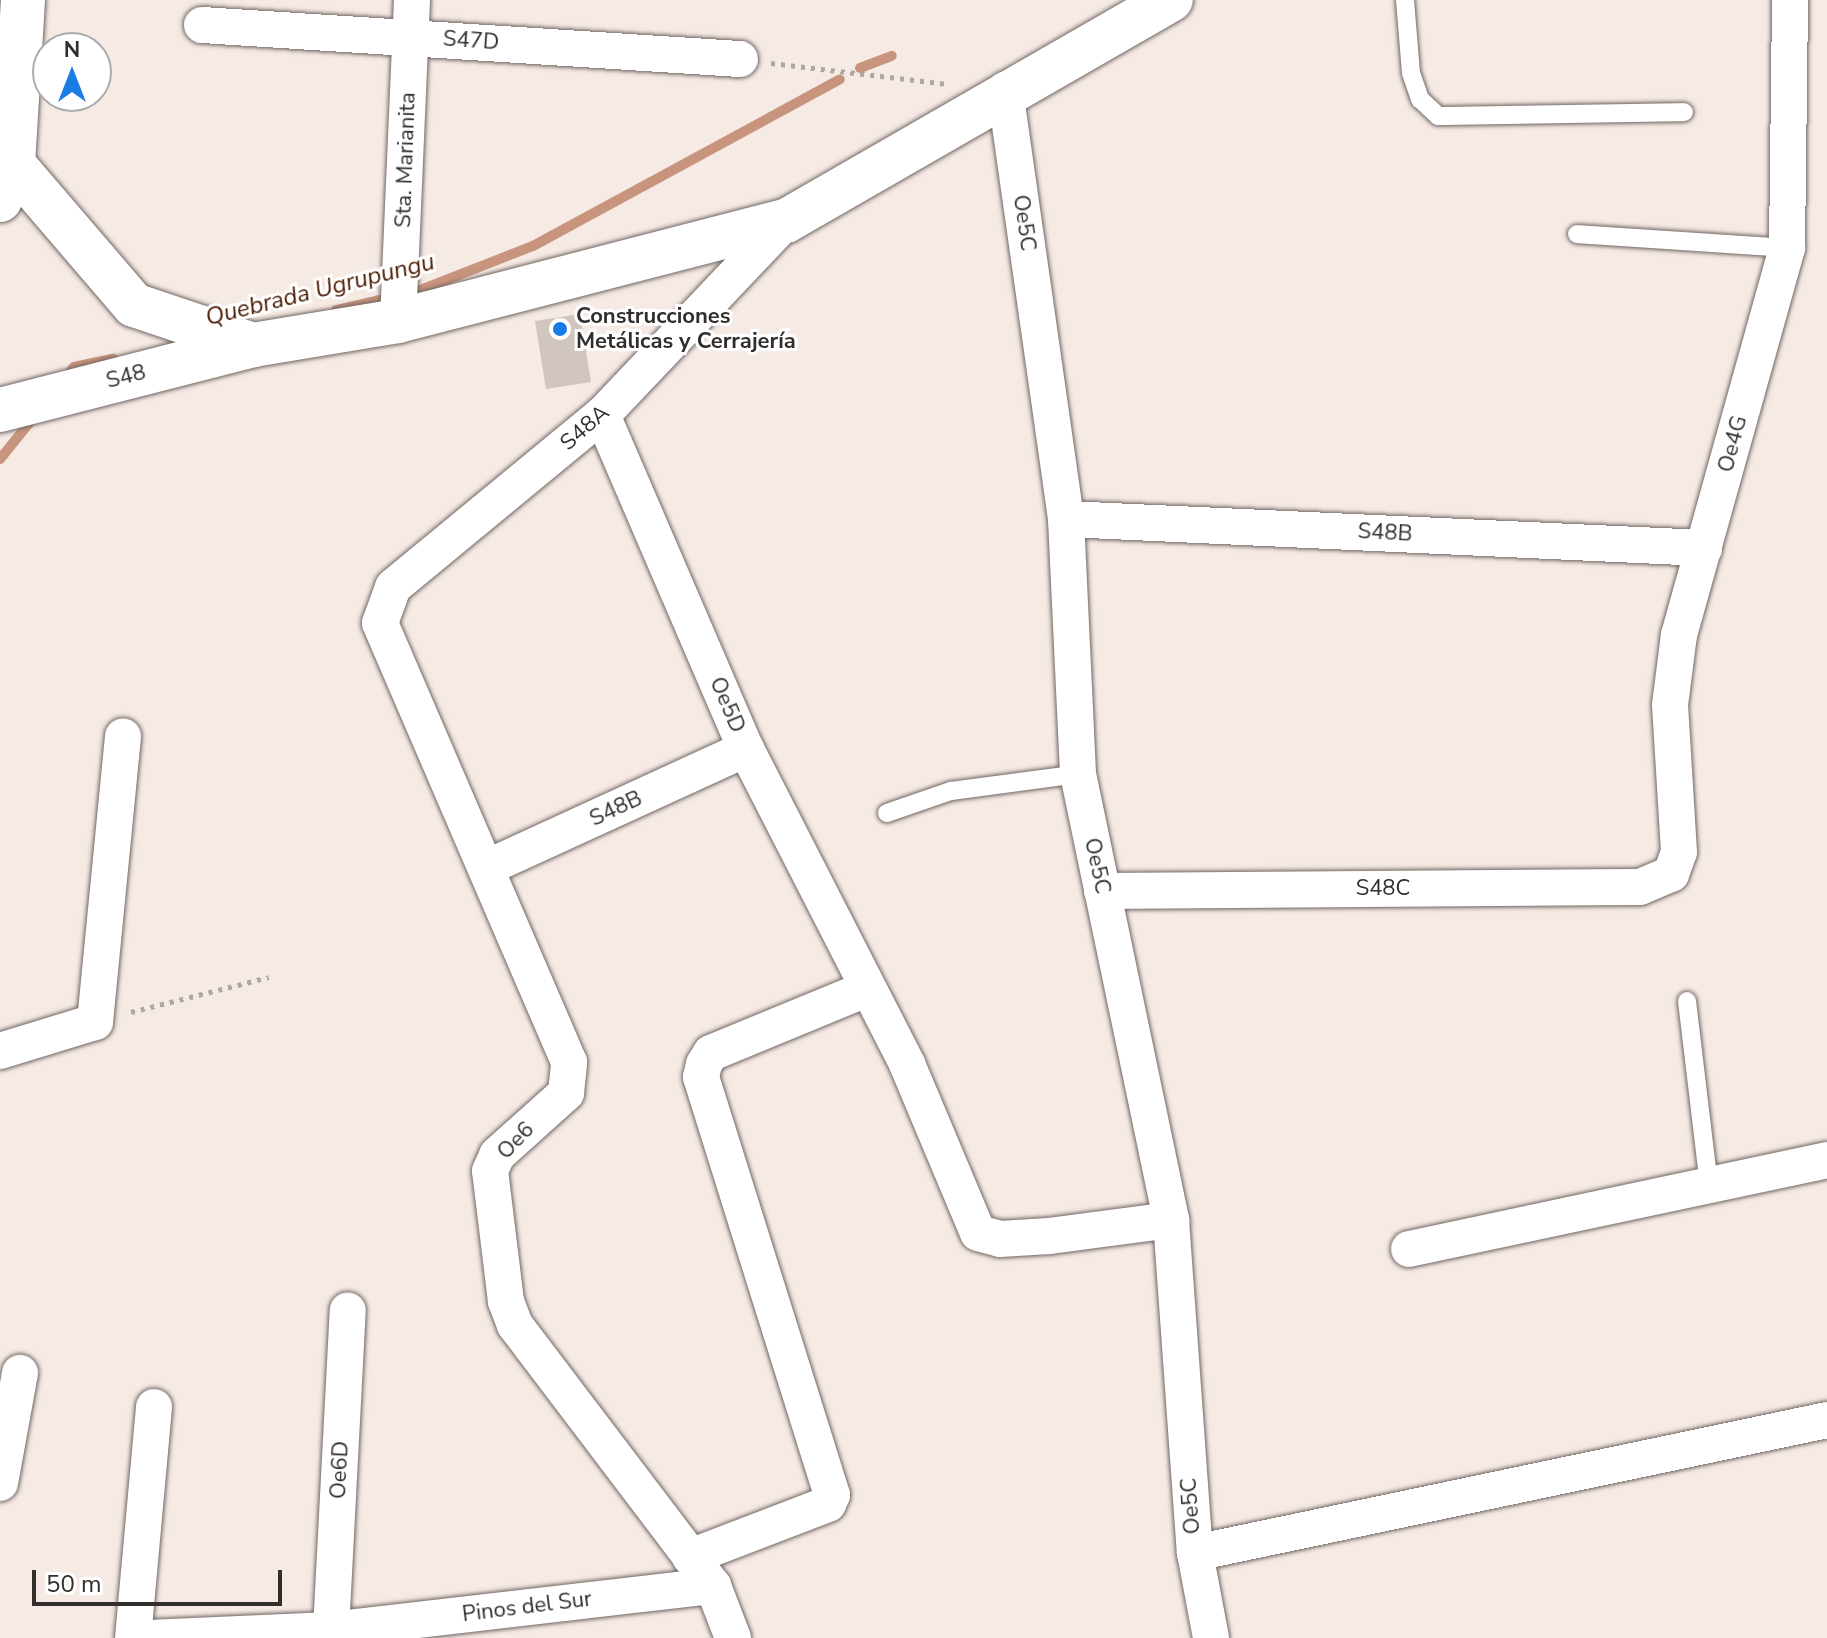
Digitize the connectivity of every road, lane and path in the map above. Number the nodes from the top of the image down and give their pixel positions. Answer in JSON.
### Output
{"nodes":[{"id":1,"x":23,"y":0,"type":"edge"},
{"id":2,"x":412,"y":0,"type":"edge"},
{"id":3,"x":1171,"y":0,"type":"edge"},
{"id":4,"x":1405,"y":0,"type":"edge"},
{"id":5,"x":1790,"y":0,"type":"edge"},
{"id":6,"x":202,"y":25,"type":"dead end"},
{"id":7,"x":409,"y":37,"type":"junction"},
{"id":8,"x":740,"y":59,"type":"joint"},
{"id":9,"x":1005,"y":90,"type":"junction"},
{"id":10,"x":1684,"y":112,"type":"dead end"},
{"id":11,"x":6,"y":182,"type":"edge"},
{"id":12,"x":786,"y":221,"type":"junction"},
{"id":13,"x":1577,"y":234,"type":"dead end"},
{"id":14,"x":1787,"y":248,"type":"junction"},
{"id":15,"x":398,"y":321,"type":"junction"},
{"id":16,"x":253,"y":345,"type":"junction"},
{"id":17,"x":0,"y":410,"type":"edge"},
{"id":18,"x":602,"y":415,"type":"junction"},
{"id":19,"x":1066,"y":519,"type":"junction"},
{"id":20,"x":1704,"y":548,"type":"junction"},
{"id":21,"x":380,"y":623,"type":"joint"},
{"id":22,"x":123,"y":736,"type":"dead end"},
{"id":23,"x":746,"y":749,"type":"junction"},
{"id":24,"x":1078,"y":774,"type":"junction"},
{"id":25,"x":887,"y":813,"type":"dead end"},
{"id":26,"x":486,"y":868,"type":"junction"},
{"id":27,"x":1663,"y":882,"type":"joint"},
{"id":28,"x":1102,"y":891,"type":"junction"},
{"id":29,"x":269,"y":977,"type":"dead end"},
{"id":30,"x":864,"y":990,"type":"junction"},
{"id":31,"x":1687,"y":1001,"type":"dead end"},
{"id":32,"x":95,"y":1022,"type":"junction"},
{"id":33,"x":0,"y":1051,"type":"edge"},
{"id":34,"x":1827,"y":1160,"type":"edge"},
{"id":35,"x":1709,"y":1185,"type":"junction"},
{"id":36,"x":1171,"y":1220,"type":"junction"},
{"id":37,"x":1409,"y":1249,"type":"dead end"},
{"id":38,"x":348,"y":1310,"type":"dead end"},
{"id":39,"x":20,"y":1373,"type":"dead end"},
{"id":40,"x":154,"y":1407,"type":"dead end"},
{"id":41,"x":1827,"y":1420,"type":"edge"},
{"id":42,"x":0,"y":1483,"type":"edge"},
{"id":43,"x":1195,"y":1553,"type":"junction"},
{"id":44,"x":690,"y":1557,"type":"junction"},
{"id":45,"x":713,"y":1586,"type":"junction"},
{"id":46,"x":331,"y":1630,"type":"junction"},
{"id":47,"x":133,"y":1638,"type":"edge"},
{"id":48,"x":148,"y":1638,"type":"edge"},
{"id":49,"x":733,"y":1638,"type":"edge"},
{"id":50,"x":1211,"y":1638,"type":"edge"}],
"edges":[{"from":1,"to":11,"type":"street"},
{"from":2,"to":7,"type":"street","name":"Sta. Marianita"},
{"from":3,"to":9,"type":"street","name":"S48"},
{"from":4,"to":10,"type":"lane"},
{"from":5,"to":14,"type":"street","name":"Oe4G"},
{"from":6,"to":7,"type":"street","name":"S47D"},
{"from":7,"to":8,"type":"street","name":"S47D"},
{"from":7,"to":15,"type":"street","name":"Sta. Marianita"},
{"from":8,"to":9,"type":"path"},
{"from":9,"to":12,"type":"street","name":"S48"},
{"from":9,"to":19,"type":"street","name":"Oe5C"},
{"from":11,"to":16,"type":"street"},
{"from":12,"to":15,"type":"street","name":"S48"},
{"from":12,"to":18,"type":"street","name":"S48A"},
{"from":13,"to":14,"type":"lane"},
{"from":14,"to":20,"type":"street","name":"Oe4G"},
{"from":15,"to":16,"type":"street","name":"S48"},
{"from":16,"to":17,"type":"street","name":"S48"},
{"from":18,"to":21,"type":"street","name":"S48A"},
{"from":18,"to":23,"type":"street","name":"Oe5D"},
{"from":19,"to":20,"type":"street","name":"S48B"},
{"from":19,"to":24,"type":"street","name":"Oe5C"},
{"from":20,"to":27,"type":"street","name":"Oe4G"},
{"from":21,"to":26,"type":"street","name":"Oe6"},
{"from":22,"to":32,"type":"street"},
{"from":23,"to":26,"type":"street","name":"S48B"},
{"from":23,"to":30,"type":"street","name":"Oe5D"},
{"from":24,"to":25,"type":"lane"},
{"from":24,"to":28,"type":"street","name":"Oe5C"},
{"from":26,"to":44,"type":"street","name":"Oe6"},
{"from":27,"to":28,"type":"street","name":"S48C"},
{"from":28,"to":36,"type":"street","name":"Oe5C"},
{"from":29,"to":32,"type":"path"},
{"from":30,"to":36,"type":"street","name":"Oe5D"},
{"from":30,"to":44,"type":"street"},
{"from":31,"to":35,"type":"lane"},
{"from":32,"to":33,"type":"street"},
{"from":34,"to":35,"type":"street"},
{"from":35,"to":37,"type":"street"},
{"from":36,"to":43,"type":"street","name":"Oe5C"},
{"from":38,"to":46,"type":"street","name":"Oe6D"},
{"from":39,"to":42,"type":"street"},
{"from":40,"to":47,"type":"street"},
{"from":41,"to":43,"type":"street"},
{"from":43,"to":50,"type":"street","name":"Oe5C"},
{"from":44,"to":45,"type":"street","name":"Oe6"},
{"from":45,"to":46,"type":"street","name":"Pinos del Sur"},
{"from":45,"to":49,"type":"street","name":"Oe6"},
{"from":46,"to":48,"type":"street","name":"Pinos del Sur"}]}
